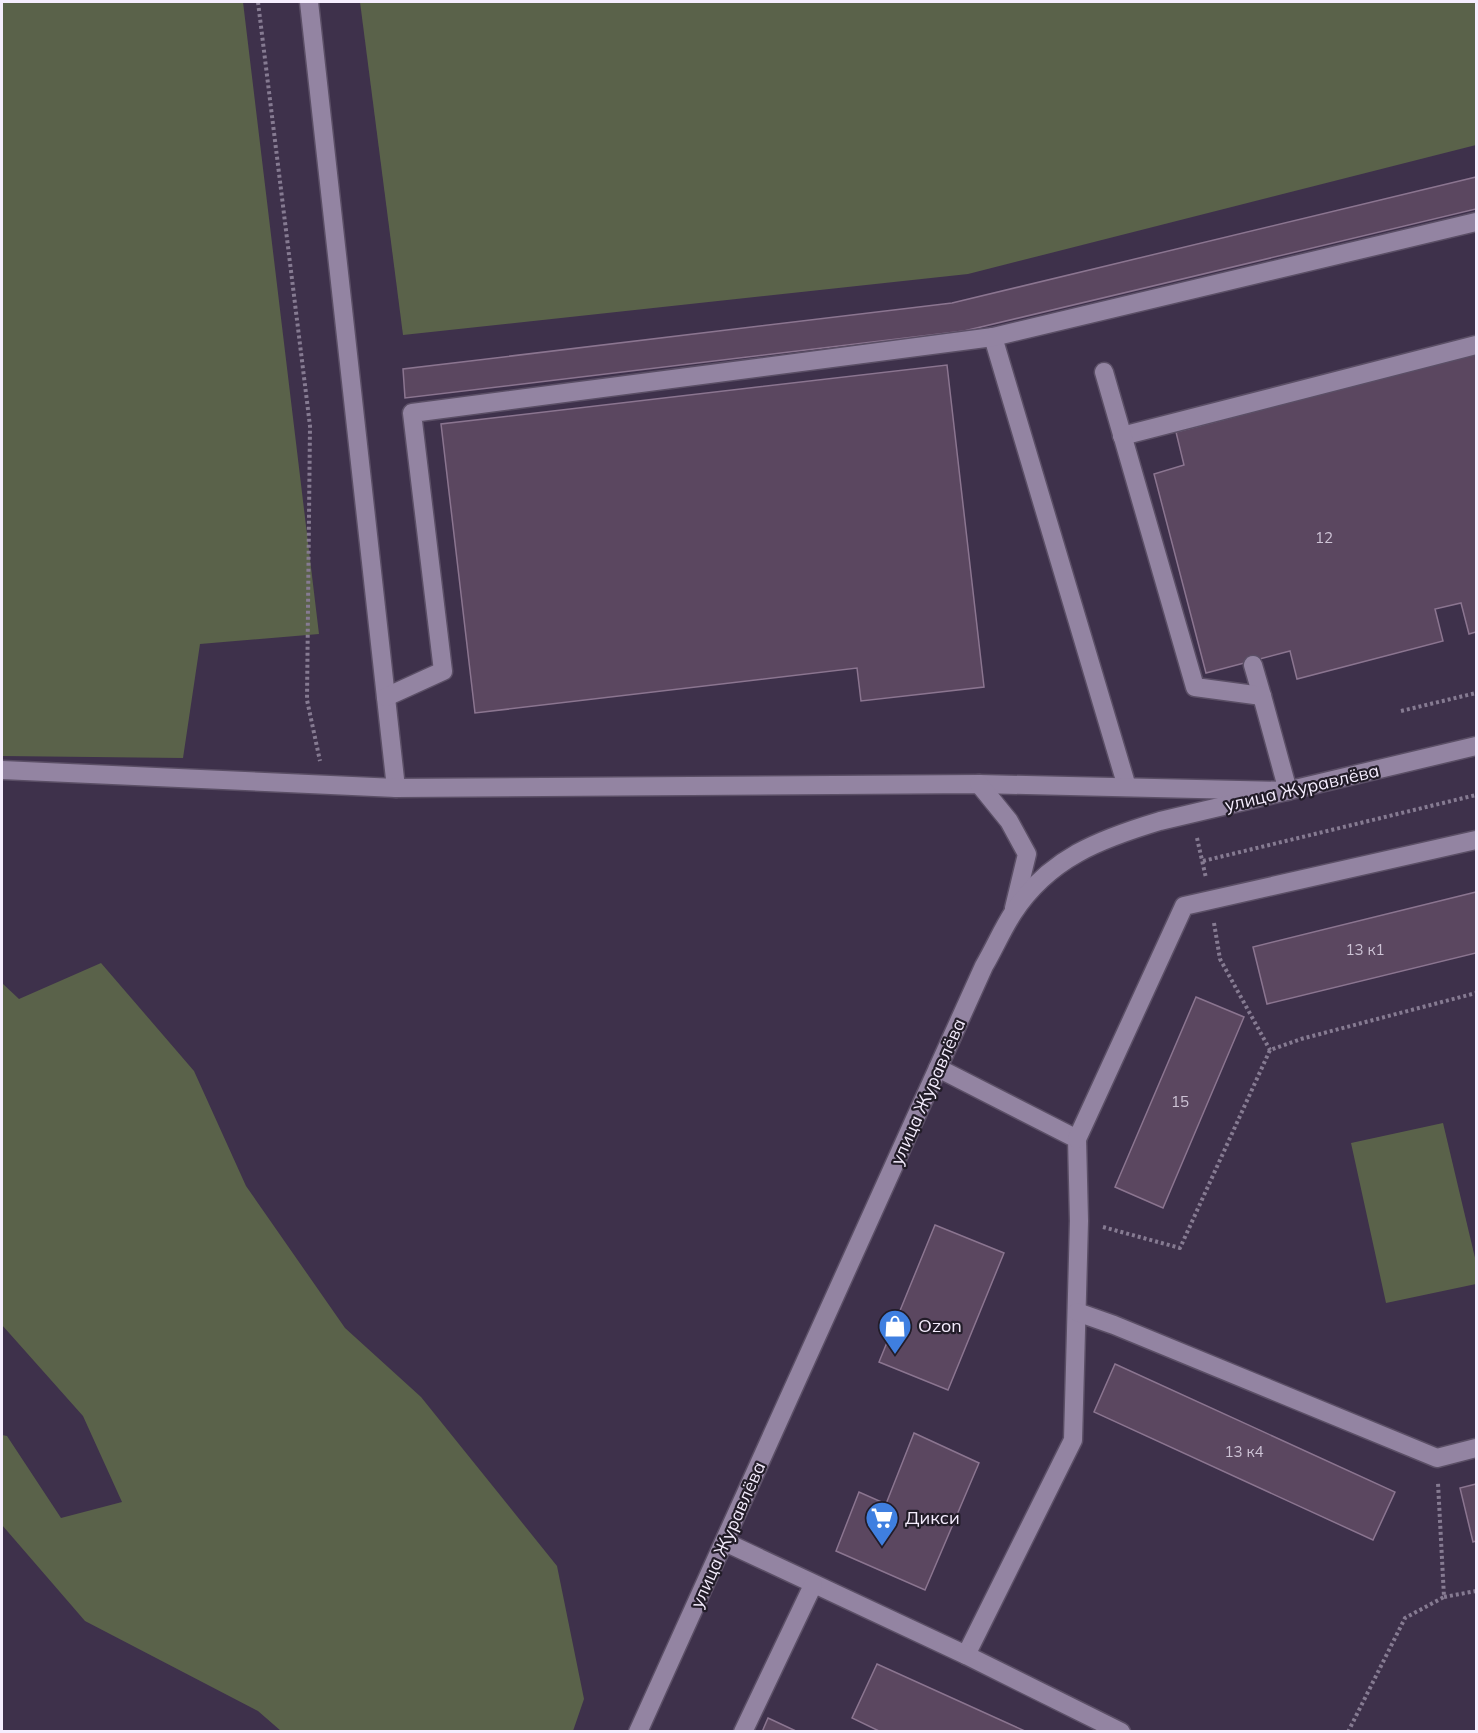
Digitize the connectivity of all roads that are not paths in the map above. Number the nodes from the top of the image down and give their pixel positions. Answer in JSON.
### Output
{"nodes":[{"id":1,"x":309,"y":2,"type":"edge"},
{"id":2,"x":1476,"y":222,"type":"edge"},
{"id":3,"x":993,"y":337,"type":"junction"},
{"id":4,"x":1476,"y":345,"type":"edge"},
{"id":5,"x":1104,"y":372,"type":"dead end"},
{"id":6,"x":1122,"y":436,"type":"junction"},
{"id":7,"x":1253,"y":665,"type":"dead end"},
{"id":8,"x":1262,"y":696,"type":"junction"},
{"id":9,"x":386,"y":697,"type":"junction"},
{"id":10,"x":1476,"y":746,"type":"edge"},
{"id":11,"x":2,"y":770,"type":"edge"},
{"id":12,"x":979,"y":784,"type":"junction"},
{"id":13,"x":1126,"y":787,"type":"junction"},
{"id":14,"x":396,"y":788,"type":"junction"},
{"id":15,"x":1288,"y":792,"type":"junction"},
{"id":16,"x":1476,"y":840,"type":"edge"},
{"id":17,"x":1013,"y":913,"type":"junction"},
{"id":18,"x":938,"y":1068,"type":"junction"},
{"id":19,"x":1077,"y":1139,"type":"junction"},
{"id":20,"x":1077,"y":1312,"type":"junction"},
{"id":21,"x":1476,"y":1448,"type":"edge"},
{"id":22,"x":725,"y":1542,"type":"junction"},
{"id":23,"x":813,"y":1585,"type":"junction"},
{"id":24,"x":966,"y":1655,"type":"junction"},
{"id":25,"x":639,"y":1731,"type":"edge"},
{"id":26,"x":742,"y":1731,"type":"edge"},
{"id":27,"x":1122,"y":1731,"type":"edge"}],
"edges":[{"from":1,"to":9,"type":"street"},
{"from":2,"to":3,"type":"street"},
{"from":3,"to":9,"type":"street"},
{"from":3,"to":13,"type":"street"},
{"from":4,"to":6,"type":"street"},
{"from":5,"to":6,"type":"street"},
{"from":6,"to":8,"type":"street"},
{"from":7,"to":8,"type":"street"},
{"from":8,"to":15,"type":"street"},
{"from":9,"to":14,"type":"street"},
{"from":10,"to":15,"type":"street","name":"улица Журавлёва"},
{"from":11,"to":14,"type":"street"},
{"from":12,"to":13,"type":"street"},
{"from":12,"to":14,"type":"street"},
{"from":12,"to":17,"type":"street"},
{"from":13,"to":15,"type":"street"},
{"from":15,"to":17,"type":"street","name":"улица Журавлёва"},
{"from":16,"to":19,"type":"street"},
{"from":17,"to":18,"type":"street","name":"улица Журавлёва"},
{"from":18,"to":19,"type":"street"},
{"from":18,"to":22,"type":"street","name":"улица Журавлёва"},
{"from":19,"to":20,"type":"street"},
{"from":20,"to":21,"type":"street"},
{"from":20,"to":24,"type":"street"},
{"from":22,"to":23,"type":"street"},
{"from":22,"to":25,"type":"street","name":"улица Журавлёва"},
{"from":23,"to":24,"type":"street"},
{"from":23,"to":26,"type":"street"},
{"from":24,"to":27,"type":"street"}]}
